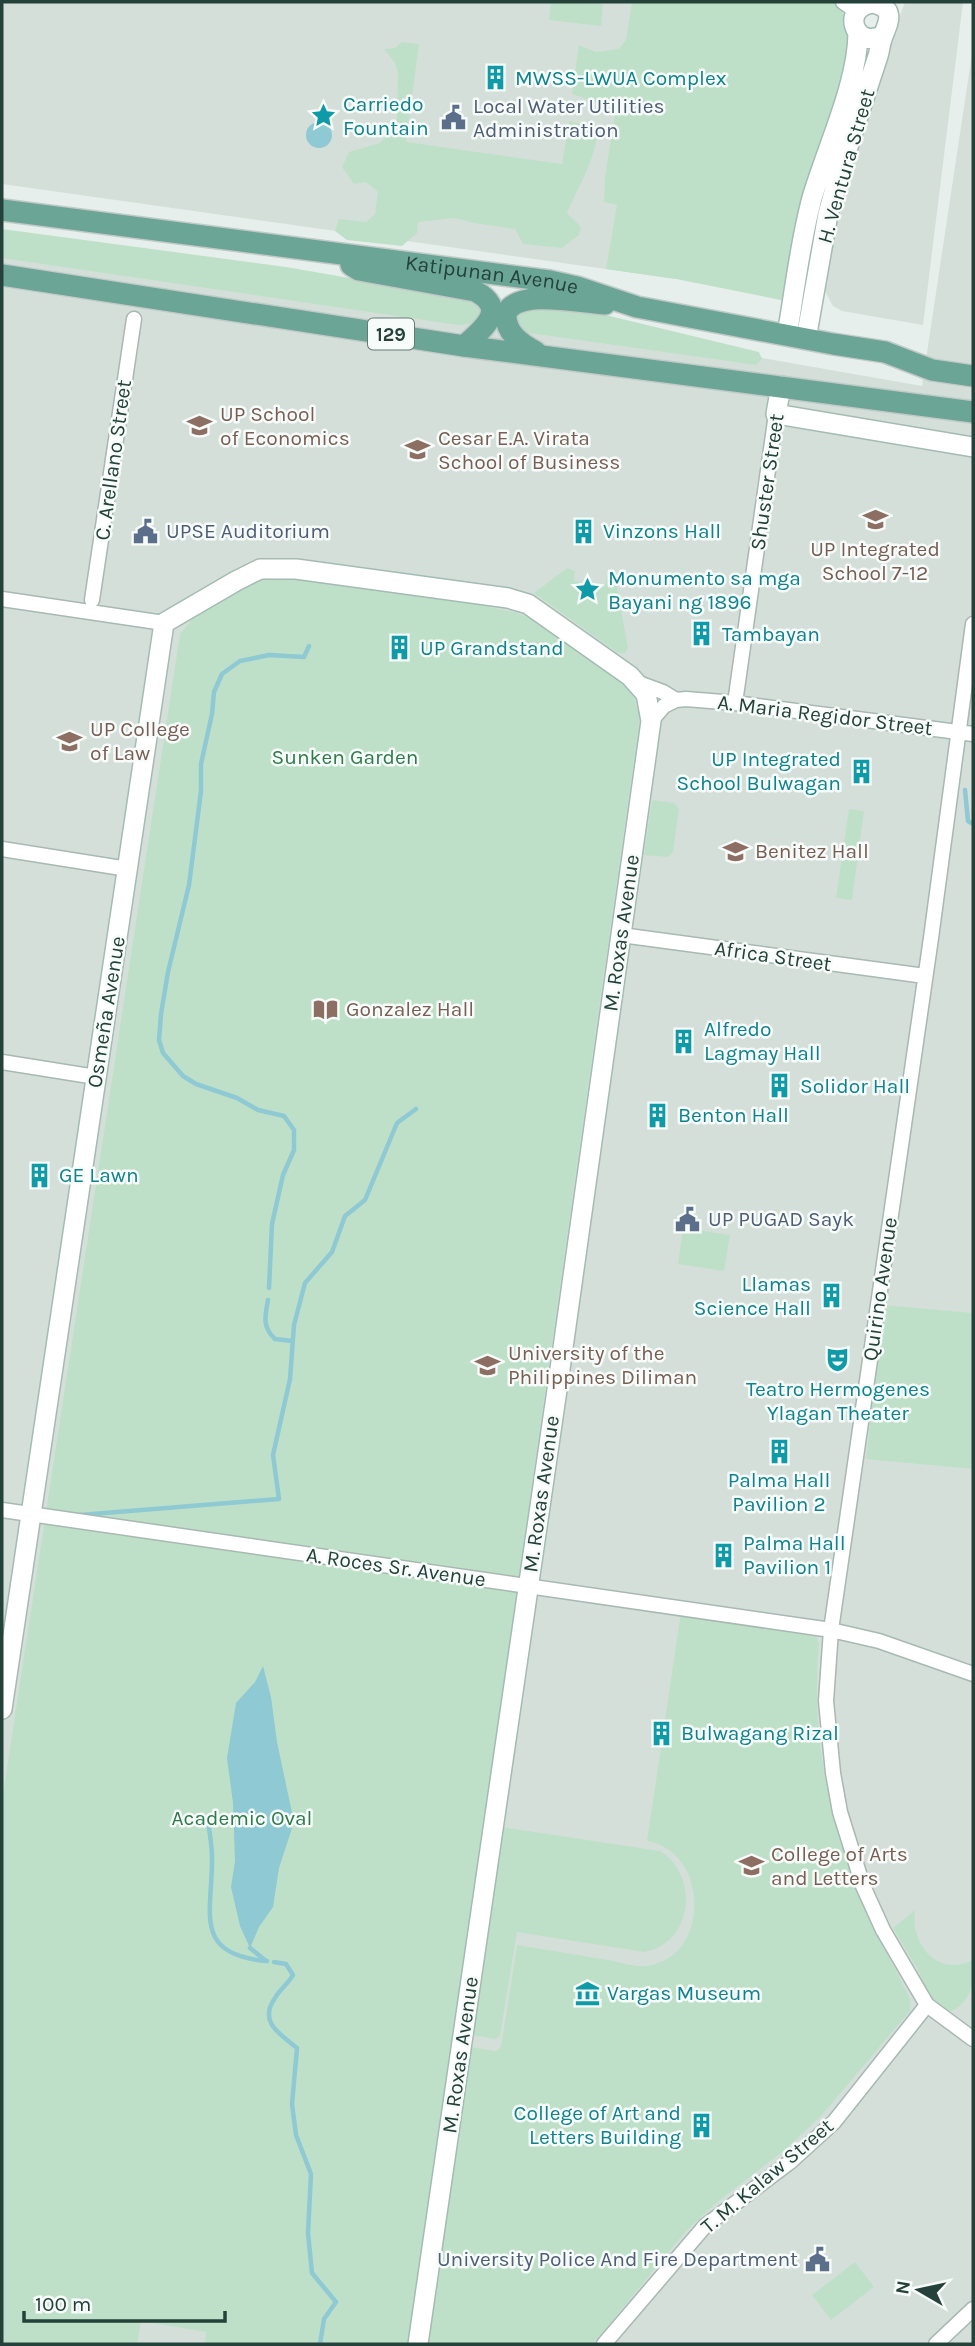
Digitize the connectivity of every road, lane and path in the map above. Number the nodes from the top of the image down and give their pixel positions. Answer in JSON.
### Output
{"nodes":[{"id":1,"x":862,"y":4,"type":"edge"},
{"id":2,"x":889,"y":18,"type":"edge"},
{"id":3,"x":858,"y":33,"type":"junction"},
{"id":4,"x":2,"y":210,"type":"edge"},
{"id":5,"x":333,"y":253,"type":"junction"},
{"id":6,"x":2,"y":275,"type":"edge"},
{"id":7,"x":631,"y":306,"type":"junction"},
{"id":8,"x":134,"y":319,"type":"dead end"},
{"id":9,"x":797,"y":337,"type":"junction"},
{"id":10,"x":464,"y":345,"type":"junction"},
{"id":11,"x":543,"y":355,"type":"junction"},
{"id":12,"x":973,"y":376,"type":"edge"},
{"id":13,"x":781,"y":386,"type":"junction"},
{"id":14,"x":973,"y":412,"type":"edge"},
{"id":15,"x":776,"y":414,"type":"junction"},
{"id":16,"x":973,"y":447,"type":"edge"},
{"id":17,"x":2,"y":599,"type":"edge"},
{"id":18,"x":92,"y":600,"type":"dead end"},
{"id":19,"x":164,"y":623,"type":"junction"},
{"id":20,"x":973,"y":624,"type":"edge"},
{"id":21,"x":636,"y":682,"type":"junction"},
{"id":22,"x":676,"y":700,"type":"junction"},
{"id":23,"x":735,"y":703,"type":"junction"},
{"id":24,"x":650,"y":720,"type":"junction"},
{"id":25,"x":966,"y":733,"type":"edge"},
{"id":26,"x":2,"y":849,"type":"edge"},
{"id":27,"x":128,"y":869,"type":"junction"},
{"id":28,"x":621,"y":935,"type":"junction"},
{"id":29,"x":925,"y":976,"type":"junction"},
{"id":30,"x":2,"y":1062,"type":"edge"},
{"id":31,"x":96,"y":1077,"type":"junction"},
{"id":32,"x":2,"y":1510,"type":"edge"},
{"id":33,"x":31,"y":1514,"type":"junction"},
{"id":34,"x":528,"y":1586,"type":"junction"},
{"id":35,"x":831,"y":1630,"type":"junction"},
{"id":36,"x":973,"y":1674,"type":"edge"},
{"id":37,"x":2,"y":1709,"type":"edge"},
{"id":38,"x":927,"y":2004,"type":"junction"},
{"id":39,"x":973,"y":2039,"type":"edge"},
{"id":40,"x":973,"y":2309,"type":"edge"},
{"id":41,"x":418,"y":2344,"type":"edge"},
{"id":42,"x":604,"y":2344,"type":"edge"},
{"id":43,"x":936,"y":2344,"type":"edge"}],
"edges":[{"from":1,"to":2,"type":"street"},
{"from":1,"to":3,"type":"street"},
{"from":2,"to":3,"type":"street"},
{"from":2,"to":9,"type":"street","name":"H. Ventura Street"},
{"from":3,"to":9,"type":"street","name":"H. Ventura Street"},
{"from":4,"to":5,"type":"main road","name":"Katipunan Avenue"},
{"from":5,"to":7,"type":"main road","name":"Katipunan Avenue"},
{"from":5,"to":10,"type":"main road"},
{"from":6,"to":10,"type":"main road","number":"129"},
{"from":7,"to":9,"type":"main road","name":"Katipunan Avenue"},
{"from":7,"to":11,"type":"main road"},
{"from":8,"to":18,"type":"street","name":"C. Arellano Street"},
{"from":9,"to":12,"type":"main road","name":"Katipunan Avenue"},
{"from":10,"to":11,"type":"main road","number":"129"},
{"from":11,"to":13,"type":"main road","number":"129"},
{"from":13,"to":14,"type":"main road","number":"129"},
{"from":13,"to":15,"type":"street","name":"Shuster Street"},
{"from":15,"to":16,"type":"street"},
{"from":15,"to":23,"type":"street","name":"Shuster Street"},
{"from":17,"to":19,"type":"street"},
{"from":19,"to":21,"type":"street","name":"M. Roxas Avenue"},
{"from":19,"to":27,"type":"street","name":"Osmeña Avenue"},
{"from":20,"to":25,"type":"street","name":"Quirino Avenue"},
{"from":21,"to":22,"type":"street","name":"A. Maria Regidor Street"},
{"from":21,"to":24,"type":"street","name":"M. Roxas Avenue"},
{"from":22,"to":23,"type":"street","name":"A. Maria Regidor Street"},
{"from":22,"to":24,"type":"street"},
{"from":23,"to":25,"type":"street","name":"A. Maria Regidor Street"},
{"from":24,"to":28,"type":"street","name":"M. Roxas Avenue"},
{"from":25,"to":29,"type":"street","name":"Quirino Avenue"},
{"from":26,"to":27,"type":"street"},
{"from":27,"to":31,"type":"street","name":"Osmeña Avenue"},
{"from":28,"to":29,"type":"street","name":"Africa Street"},
{"from":28,"to":34,"type":"street","name":"M. Roxas Avenue"},
{"from":29,"to":35,"type":"street","name":"Quirino Avenue"},
{"from":30,"to":31,"type":"street"},
{"from":31,"to":33,"type":"street","name":"Osmeña Avenue"},
{"from":32,"to":33,"type":"street","name":"A. Roces Sr. Avenue"},
{"from":33,"to":34,"type":"street","name":"A. Roces Sr. Avenue"},
{"from":33,"to":37,"type":"street","name":"Osmeña Avenue"},
{"from":34,"to":35,"type":"street","name":"A. Roces Sr. Avenue"},
{"from":34,"to":41,"type":"street","name":"M. Roxas Avenue"},
{"from":35,"to":36,"type":"street","name":"A. Roces Sr. Avenue"},
{"from":35,"to":38,"type":"street","name":"Quirino Avenue"},
{"from":38,"to":39,"type":"street","name":"Quirino Avenue"},
{"from":38,"to":42,"type":"street","name":"T. M. Kalaw Street"},
{"from":40,"to":43,"type":"street"}]}
